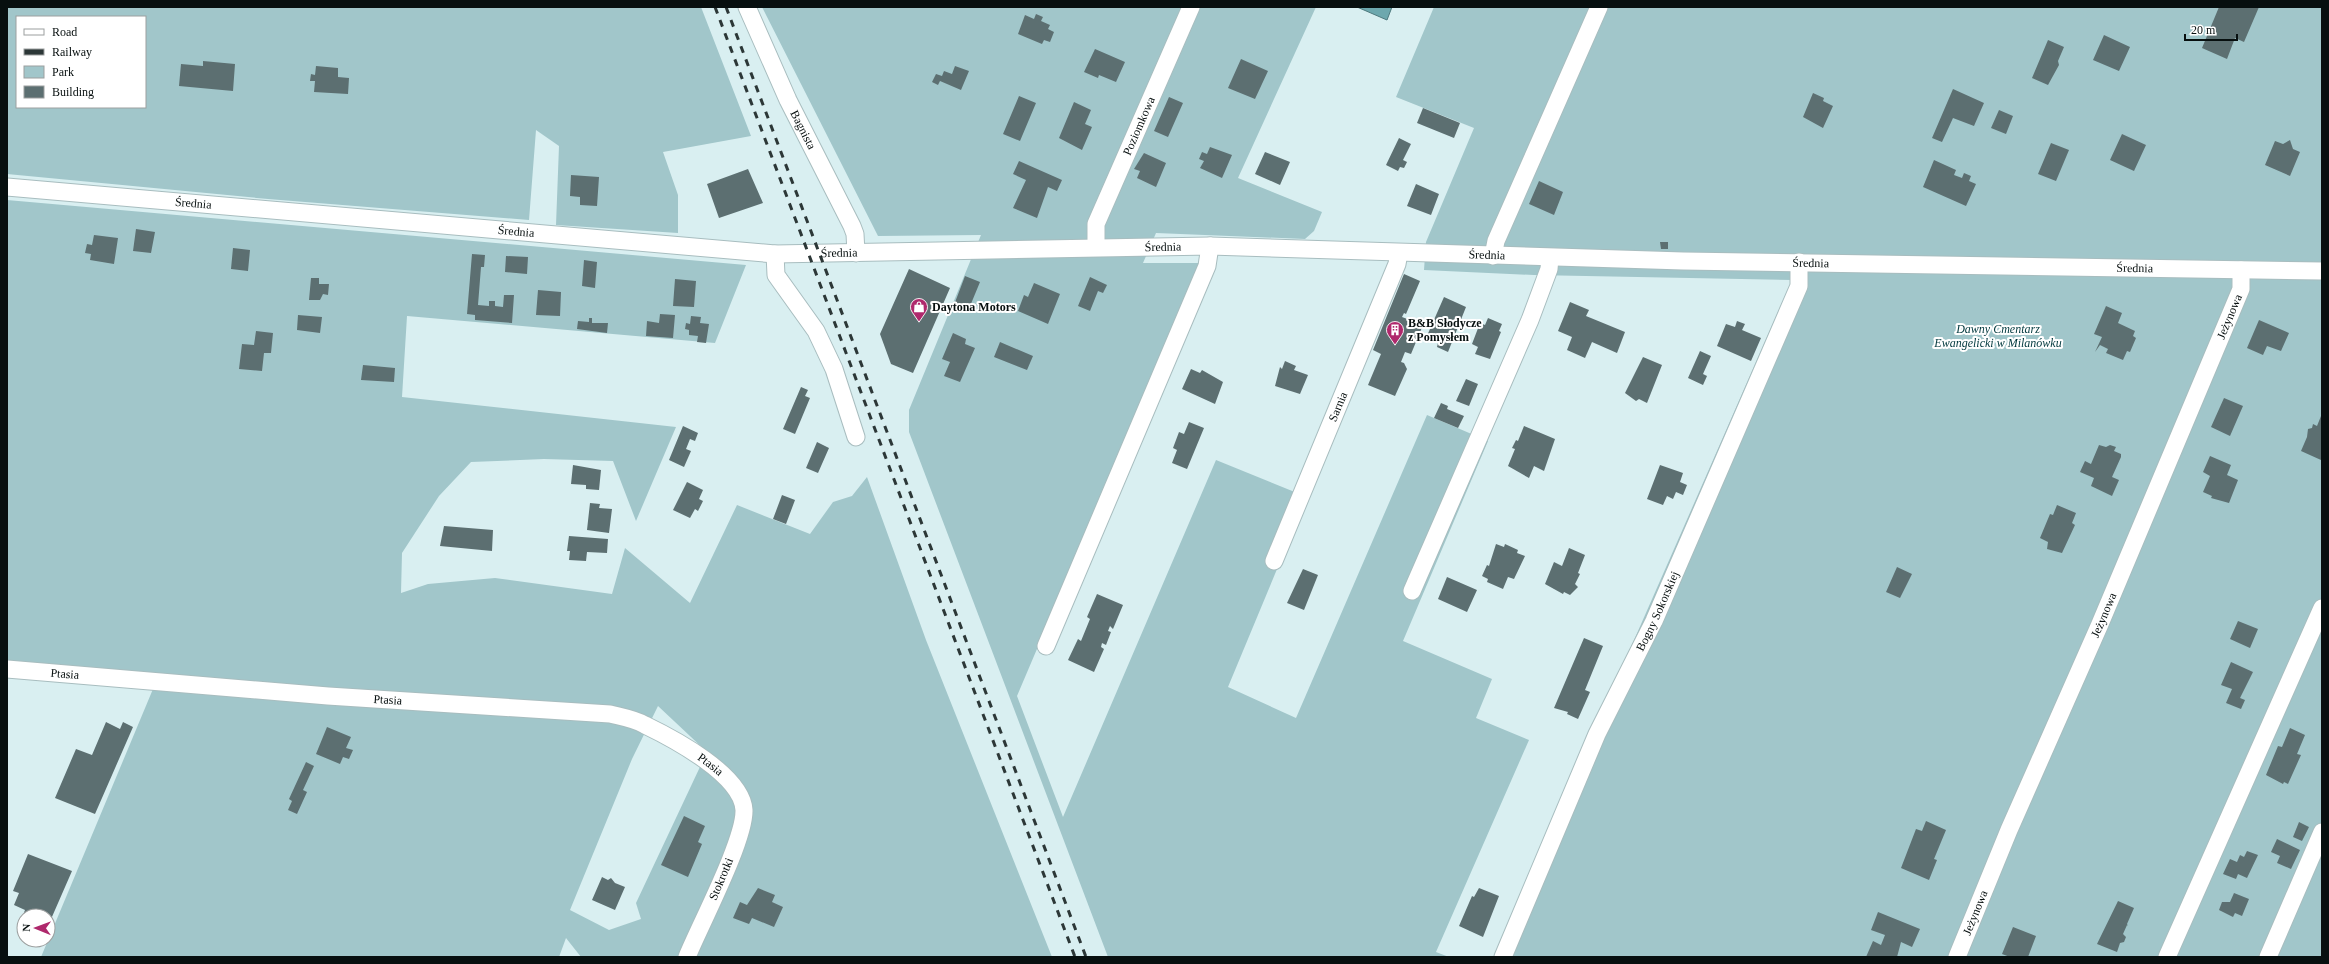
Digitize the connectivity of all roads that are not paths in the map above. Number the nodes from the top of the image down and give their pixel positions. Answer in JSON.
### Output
{"nodes":[{"id":1,"x":747,"y":7,"type":"edge"},
{"id":2,"x":1191,"y":7,"type":"edge"},
{"id":3,"x":1599,"y":7,"type":"edge"},
{"id":4,"x":7,"y":187,"type":"edge"},
{"id":5,"x":1096,"y":246,"type":"junction"},
{"id":6,"x":1210,"y":246,"type":"junction"},
{"id":7,"x":1398,"y":252,"type":"junction"},
{"id":8,"x":856,"y":253,"type":"junction"},
{"id":9,"x":775,"y":254,"type":"junction"},
{"id":10,"x":1493,"y":256,"type":"junction"},
{"id":11,"x":1550,"y":258,"type":"junction"},
{"id":12,"x":1799,"y":262,"type":"junction"},
{"id":13,"x":2241,"y":270,"type":"junction"},
{"id":14,"x":2322,"y":271,"type":"edge"},
{"id":15,"x":856,"y":437,"type":"dead end"},
{"id":16,"x":1274,"y":561,"type":"dead end"},
{"id":17,"x":1412,"y":591,"type":"dead end"},
{"id":18,"x":2322,"y":608,"type":"edge"},
{"id":19,"x":1046,"y":646,"type":"dead end"},
{"id":20,"x":7,"y":669,"type":"edge"},
{"id":21,"x":741,"y":798,"type":"joint"},
{"id":22,"x":2322,"y":832,"type":"edge"},
{"id":23,"x":687,"y":957,"type":"edge"},
{"id":24,"x":1503,"y":957,"type":"edge"},
{"id":25,"x":1957,"y":957,"type":"edge"},
{"id":26,"x":2167,"y":957,"type":"edge"},
{"id":27,"x":2268,"y":957,"type":"edge"}],
"edges":[{"from":1,"to":8,"type":"street","name":"Bagnista"},
{"from":2,"to":5,"type":"street","name":"Poziomkowa"},
{"from":3,"to":10,"type":"street"},
{"from":4,"to":9,"type":"street","name":"Średnia"},
{"from":5,"to":6,"type":"street","name":"Średnia"},
{"from":5,"to":8,"type":"street","name":"Średnia"},
{"from":6,"to":7,"type":"street","name":"Średnia"},
{"from":6,"to":19,"type":"street"},
{"from":7,"to":10,"type":"street","name":"Średnia"},
{"from":7,"to":16,"type":"street","name":"Sarnia"},
{"from":8,"to":9,"type":"street","name":"Średnia"},
{"from":9,"to":15,"type":"street"},
{"from":10,"to":11,"type":"street","name":"Średnia"},
{"from":11,"to":12,"type":"street","name":"Średnia"},
{"from":11,"to":17,"type":"street"},
{"from":12,"to":13,"type":"street","name":"Średnia"},
{"from":12,"to":24,"type":"street","name":"Bogny Sokorskiej"},
{"from":13,"to":14,"type":"street","name":"Średnia"},
{"from":13,"to":25,"type":"street","name":"Jeżynowa"},
{"from":18,"to":26,"type":"street"},
{"from":20,"to":21,"type":"street","name":"Ptasia"},
{"from":21,"to":23,"type":"street","name":"Stokrotki"},
{"from":22,"to":27,"type":"street"}]}
